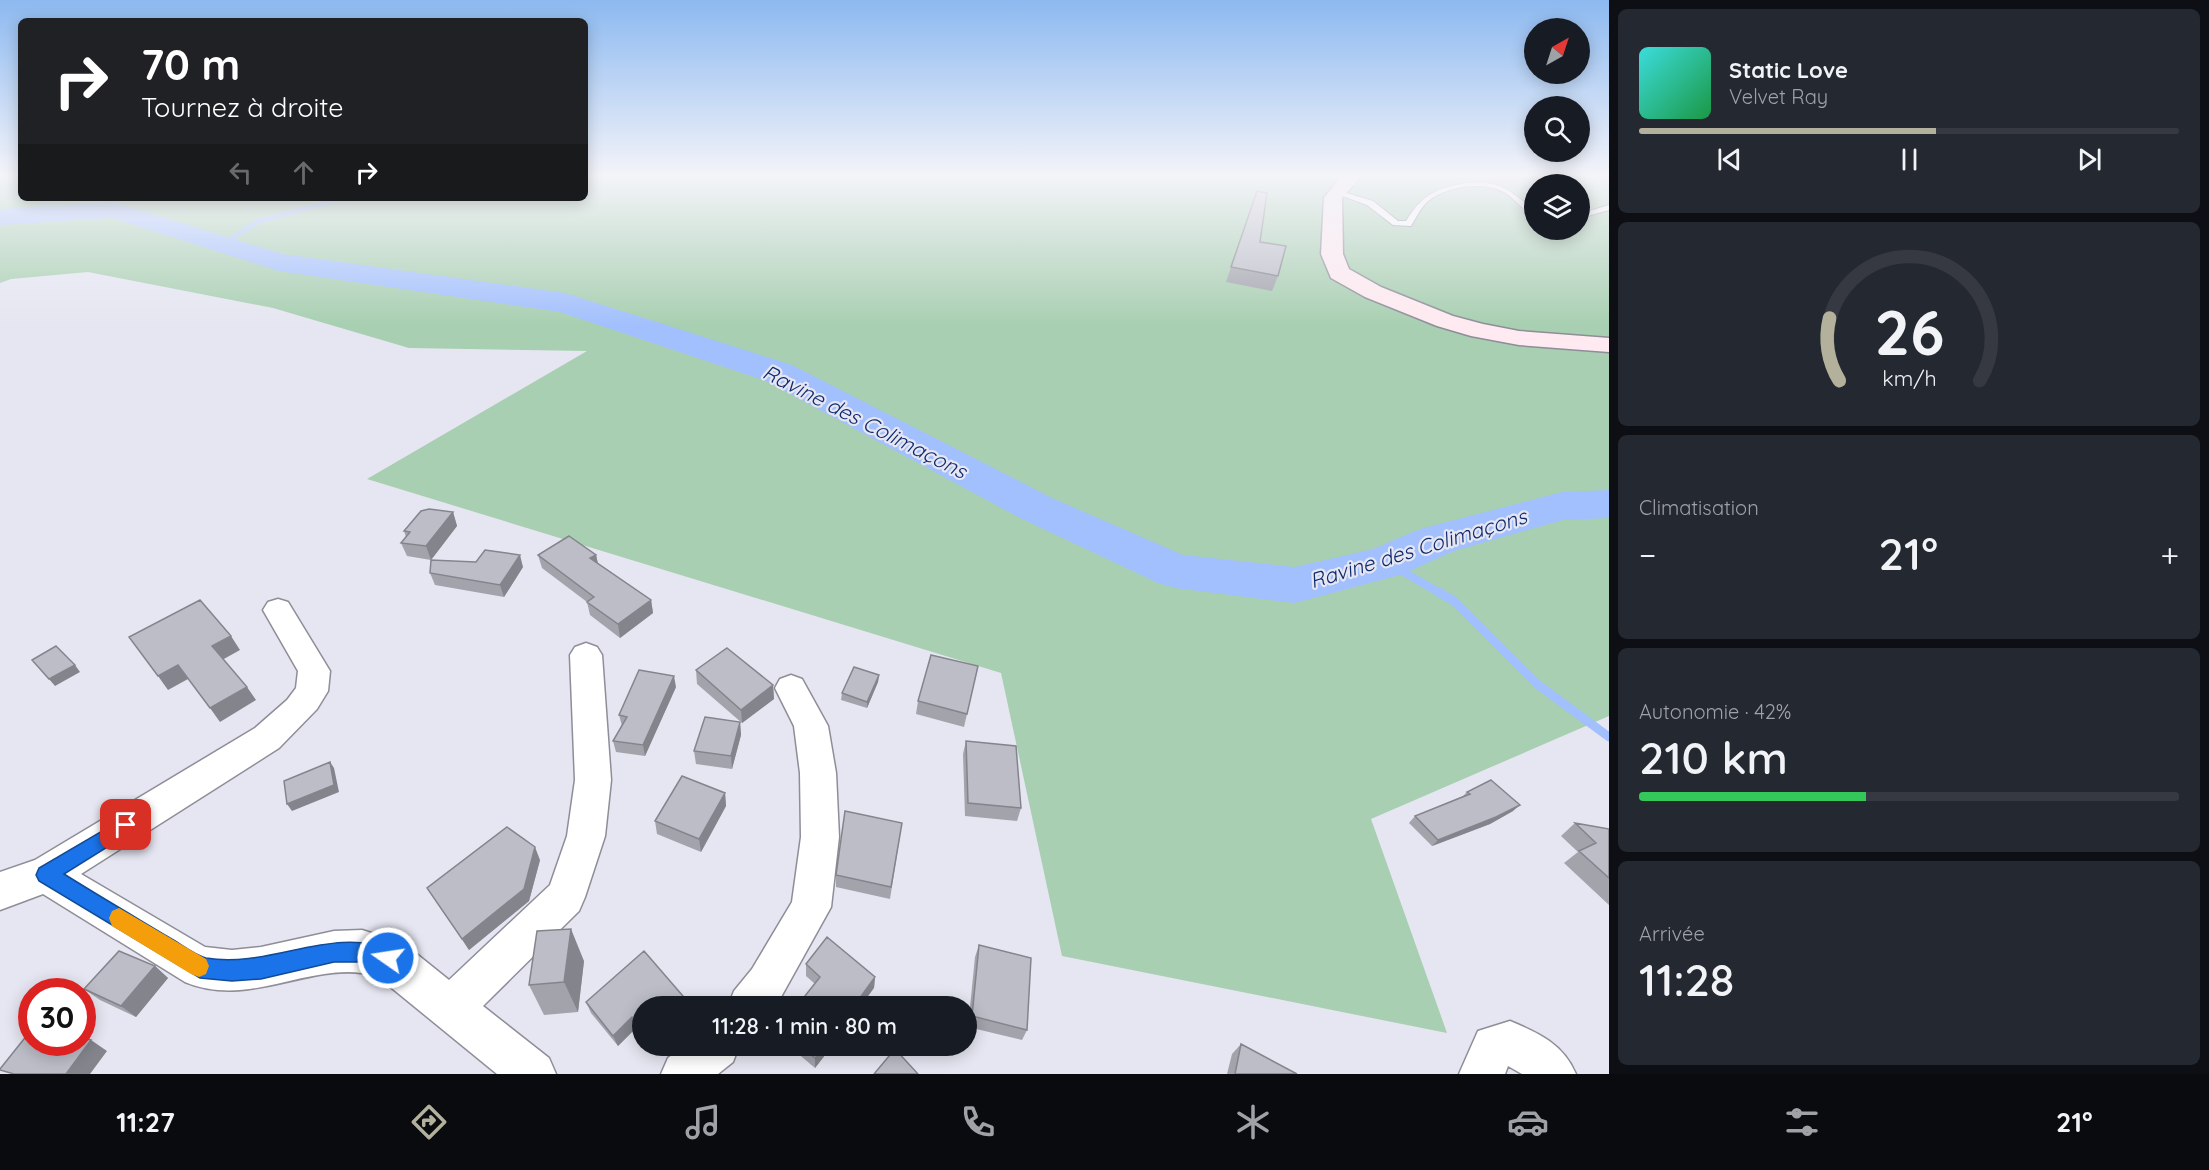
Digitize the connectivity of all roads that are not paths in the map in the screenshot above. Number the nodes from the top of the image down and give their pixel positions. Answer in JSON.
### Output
{"nodes":[{"id":1,"x":1332,"y":226,"type":"edge"},
{"id":2,"x":1609,"y":345,"type":"edge"},
{"id":3,"x":278,"y":610,"type":"dead end"},
{"id":4,"x":586,"y":655,"type":"dead end"},
{"id":5,"x":791,"y":688,"type":"dead end"},
{"id":6,"x":46,"y":875,"type":"junction"},
{"id":7,"x":0,"y":891,"type":"edge"},
{"id":8,"x":757,"y":996,"type":"edge"},
{"id":9,"x":451,"y":1008,"type":"junction"},
{"id":10,"x":705,"y":1056,"type":"edge"},
{"id":11,"x":533,"y":1074,"type":"edge"},
{"id":12,"x":684,"y":1074,"type":"edge"},
{"id":13,"x":1482,"y":1074,"type":"edge"},
{"id":14,"x":1553,"y":1074,"type":"edge"}],
"edges":[{"from":1,"to":2,"type":"main road"},
{"from":3,"to":6,"type":"street"},
{"from":4,"to":9,"type":"street"},
{"from":5,"to":8,"type":"street"},
{"from":6,"to":7,"type":"street"},
{"from":6,"to":9,"type":"street"},
{"from":9,"to":11,"type":"street"},
{"from":10,"to":12,"type":"street"},
{"from":13,"to":14,"type":"street"}]}
